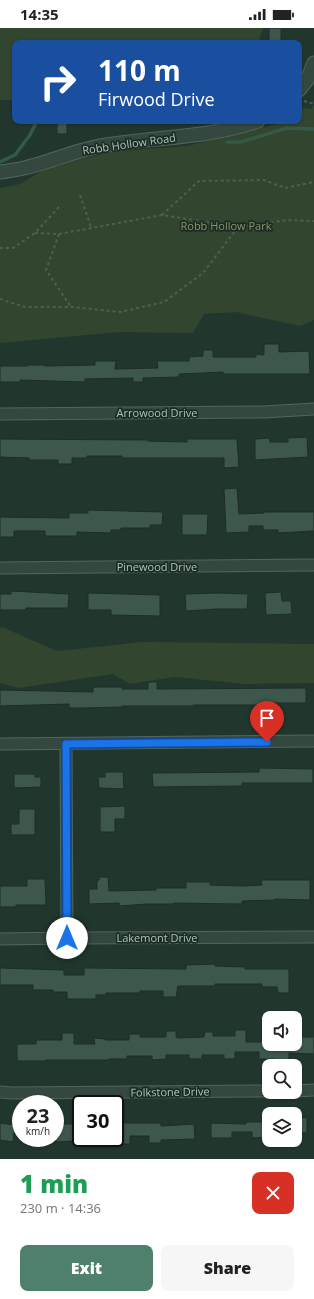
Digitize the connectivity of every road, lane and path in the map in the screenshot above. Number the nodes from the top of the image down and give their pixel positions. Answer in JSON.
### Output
{"nodes":[{"id":1,"x":314,"y":63,"type":"edge"},
{"id":2,"x":302,"y":86,"type":"edge"},
{"id":3,"x":302,"y":100,"type":"edge"},
{"id":4,"x":314,"y":104,"type":"edge"},
{"id":5,"x":249,"y":124,"type":"edge"},
{"id":6,"x":0,"y":172,"type":"edge"},
{"id":7,"x":314,"y":182,"type":"edge"},
{"id":8,"x":80,"y":195,"type":"dead end"},
{"id":9,"x":59,"y":207,"type":"dead end"},
{"id":10,"x":162,"y":215,"type":"junction"},
{"id":11,"x":314,"y":221,"type":"edge"},
{"id":12,"x":91,"y":227,"type":"junction"},
{"id":13,"x":238,"y":227,"type":"junction"},
{"id":14,"x":35,"y":233,"type":"junction"},
{"id":15,"x":59,"y":234,"type":"junction"},
{"id":16,"x":0,"y":248,"type":"edge"},
{"id":17,"x":0,"y":299,"type":"edge"},
{"id":18,"x":72,"y":307,"type":"junction"},
{"id":19,"x":314,"y":409,"type":"edge"},
{"id":20,"x":0,"y":414,"type":"edge"},
{"id":21,"x":314,"y":565,"type":"edge"},
{"id":22,"x":0,"y":568,"type":"edge"},
{"id":23,"x":314,"y":741,"type":"edge"},
{"id":24,"x":0,"y":744,"type":"edge"},
{"id":25,"x":66,"y":744,"type":"junction"},
{"id":26,"x":314,"y":937,"type":"edge"},
{"id":27,"x":67,"y":938,"type":"junction"},
{"id":28,"x":0,"y":939,"type":"edge"},
{"id":29,"x":314,"y":1090,"type":"edge"},
{"id":30,"x":262,"y":1091,"type":"edge"},
{"id":31,"x":302,"y":1091,"type":"edge"},
{"id":32,"x":0,"y":1092,"type":"edge"}],
"edges":[{"from":1,"to":2,"type":"street"},
{"from":3,"to":4,"type":"path"},
{"from":5,"to":6,"type":"street","name":"Robb Hollow Road"},
{"from":7,"to":10,"type":"path"},
{"from":8,"to":12,"type":"path"},
{"from":9,"to":14,"type":"path"},
{"from":10,"to":12,"type":"path"},
{"from":10,"to":13,"type":"path"},
{"from":11,"to":13,"type":"path"},
{"from":12,"to":15,"type":"path"},
{"from":13,"to":18,"type":"path"},
{"from":14,"to":15,"type":"path"},
{"from":14,"to":16,"type":"path"},
{"from":15,"to":18,"type":"path"},
{"from":17,"to":18,"type":"path"},
{"from":19,"to":20,"type":"street","name":"Arrowood Drive"},
{"from":21,"to":22,"type":"street","name":"Pinewood Drive"},
{"from":23,"to":25,"type":"street"},
{"from":24,"to":25,"type":"street"},
{"from":25,"to":27,"type":"street"},
{"from":26,"to":27,"type":"street","name":"Lakemont Drive"},
{"from":27,"to":28,"type":"street","name":"Lakemont Drive"},
{"from":29,"to":31,"type":"street"},
{"from":30,"to":32,"type":"street","name":"Folkstone Drive"}]}
